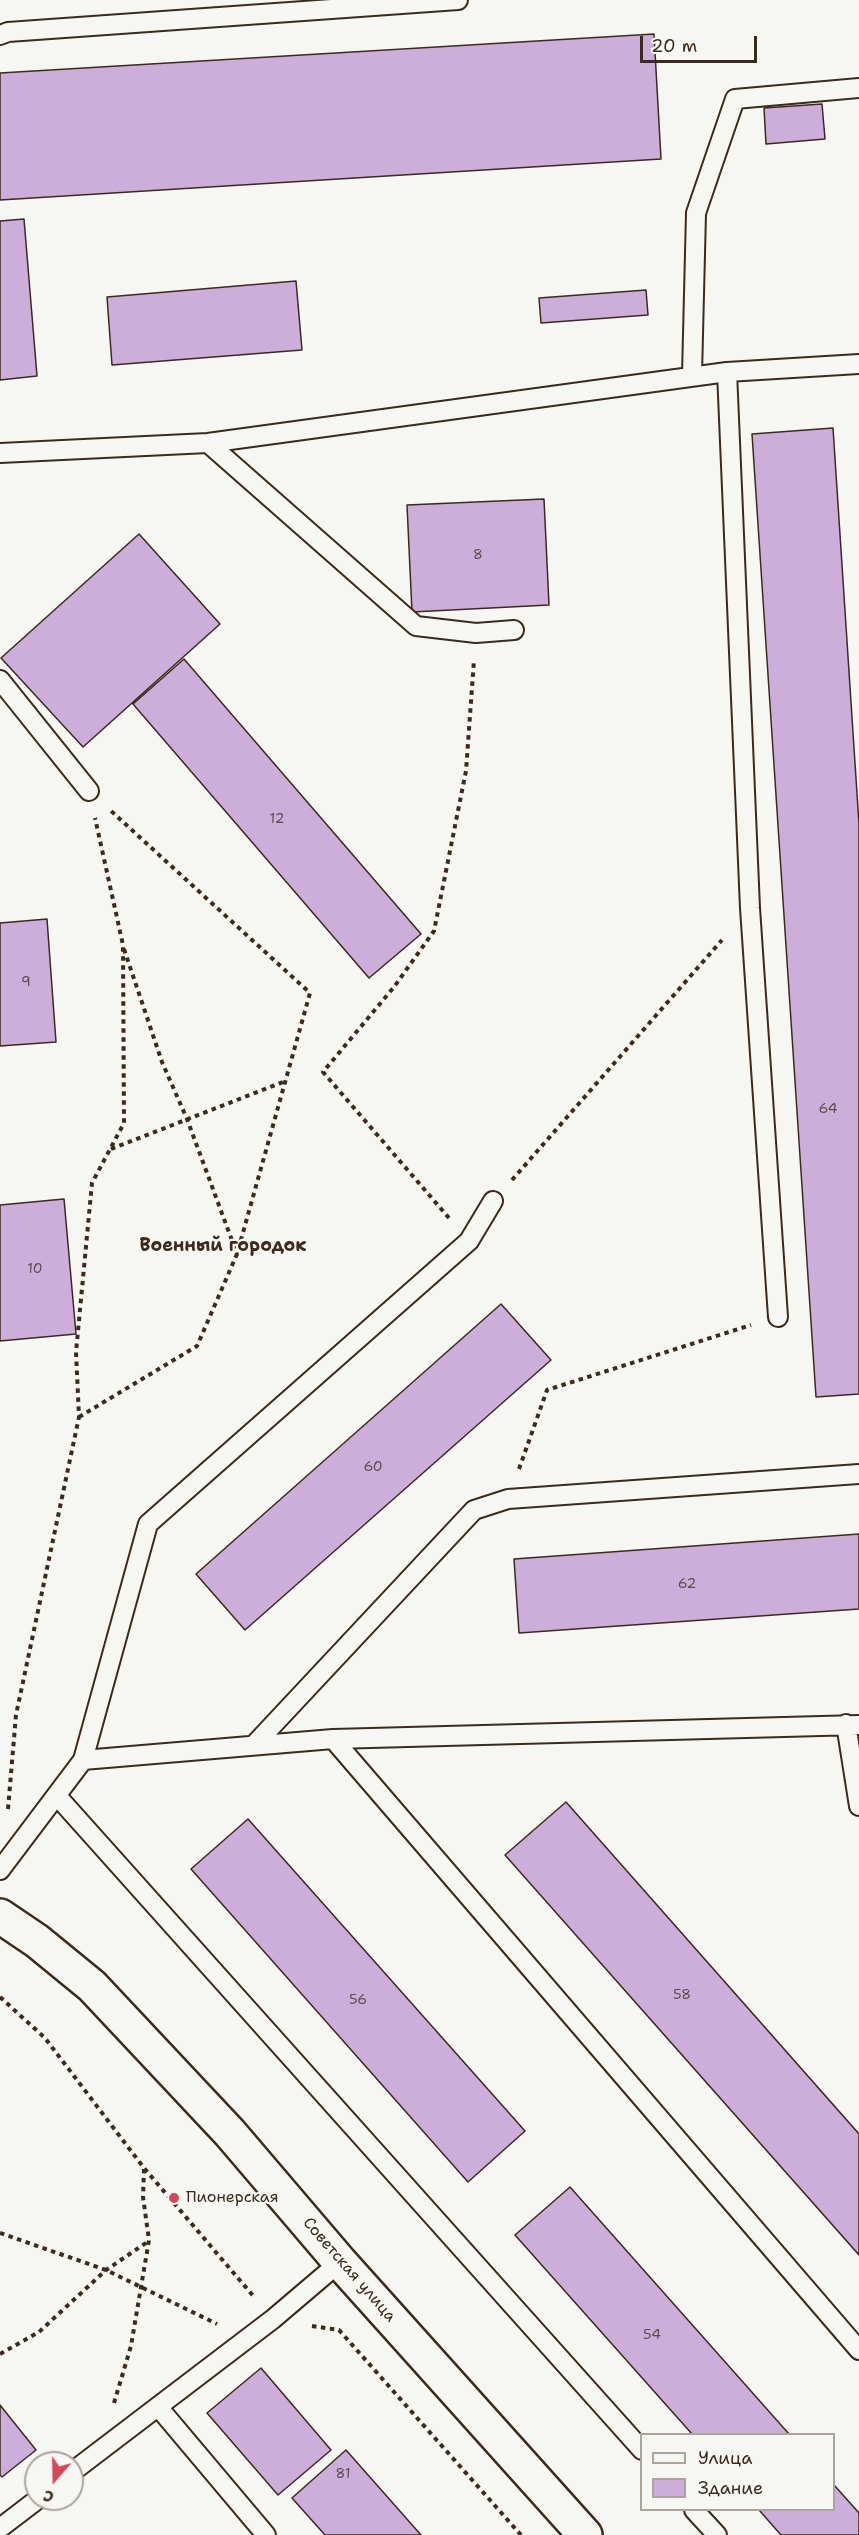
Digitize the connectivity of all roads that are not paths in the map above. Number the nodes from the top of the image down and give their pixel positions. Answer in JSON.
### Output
{"nodes":[{"id":1,"x":458,"y":0,"type":"edge"},
{"id":2,"x":0,"y":35,"type":"edge"},
{"id":3,"x":859,"y":88,"type":"edge"},
{"id":4,"x":859,"y":364,"type":"edge"},
{"id":5,"x":727,"y":372,"type":"junction"},
{"id":6,"x":692,"y":375,"type":"junction"},
{"id":7,"x":208,"y":443,"type":"junction"},
{"id":8,"x":0,"y":453,"type":"edge"},
{"id":9,"x":514,"y":630,"type":"dead end"},
{"id":10,"x":0,"y":680,"type":"edge"},
{"id":11,"x":89,"y":791,"type":"road end"},
{"id":12,"x":493,"y":1201,"type":"road end"},
{"id":13,"x":778,"y":1317,"type":"road end"},
{"id":14,"x":859,"y":1474,"type":"edge"},
{"id":15,"x":853,"y":1724,"type":"edge"},
{"id":16,"x":333,"y":1739,"type":"junction"},
{"id":17,"x":255,"y":1744,"type":"junction"},
{"id":18,"x":83,"y":1760,"type":"junction"},
{"id":19,"x":57,"y":1796,"type":"junction"},
{"id":20,"x":859,"y":1806,"type":"edge"},
{"id":21,"x":2,"y":1867,"type":"edge"},
{"id":22,"x":0,"y":1916,"type":"edge"},
{"id":23,"x":340,"y":2262,"type":"junction"},
{"id":24,"x":859,"y":2350,"type":"edge"},
{"id":25,"x":159,"y":2408,"type":"junction"},
{"id":26,"x":640,"y":2448,"type":"edge"},
{"id":27,"x":84,"y":2462,"type":"edge"},
{"id":28,"x":24,"y":2510,"type":"edge"},
{"id":29,"x":695,"y":2511,"type":"edge"},
{"id":30,"x":0,"y":2529,"type":"edge"},
{"id":31,"x":266,"y":2535,"type":"edge"},
{"id":32,"x":585,"y":2535,"type":"edge"},
{"id":33,"x":717,"y":2535,"type":"edge"}],
"edges":[{"from":1,"to":2,"type":"lane"},
{"from":3,"to":6,"type":"lane"},
{"from":4,"to":5,"type":"lane"},
{"from":5,"to":6,"type":"lane"},
{"from":5,"to":13,"type":"lane"},
{"from":6,"to":7,"type":"lane"},
{"from":7,"to":8,"type":"lane"},
{"from":7,"to":9,"type":"lane"},
{"from":10,"to":11,"type":"lane"},
{"from":12,"to":18,"type":"lane"},
{"from":14,"to":17,"type":"lane"},
{"from":15,"to":16,"type":"lane"},
{"from":15,"to":20,"type":"lane"},
{"from":16,"to":17,"type":"lane"},
{"from":16,"to":24,"type":"lane"},
{"from":17,"to":18,"type":"lane"},
{"from":18,"to":19,"type":"lane"},
{"from":19,"to":21,"type":"lane"},
{"from":19,"to":26,"type":"lane"},
{"from":22,"to":23,"type":"street","name":"Советская улица"},
{"from":23,"to":25,"type":"lane"},
{"from":23,"to":32,"type":"street","name":"Советская улица"},
{"from":25,"to":27,"type":"lane"},
{"from":25,"to":31,"type":"lane"},
{"from":28,"to":30,"type":"lane"},
{"from":29,"to":33,"type":"lane"}]}
